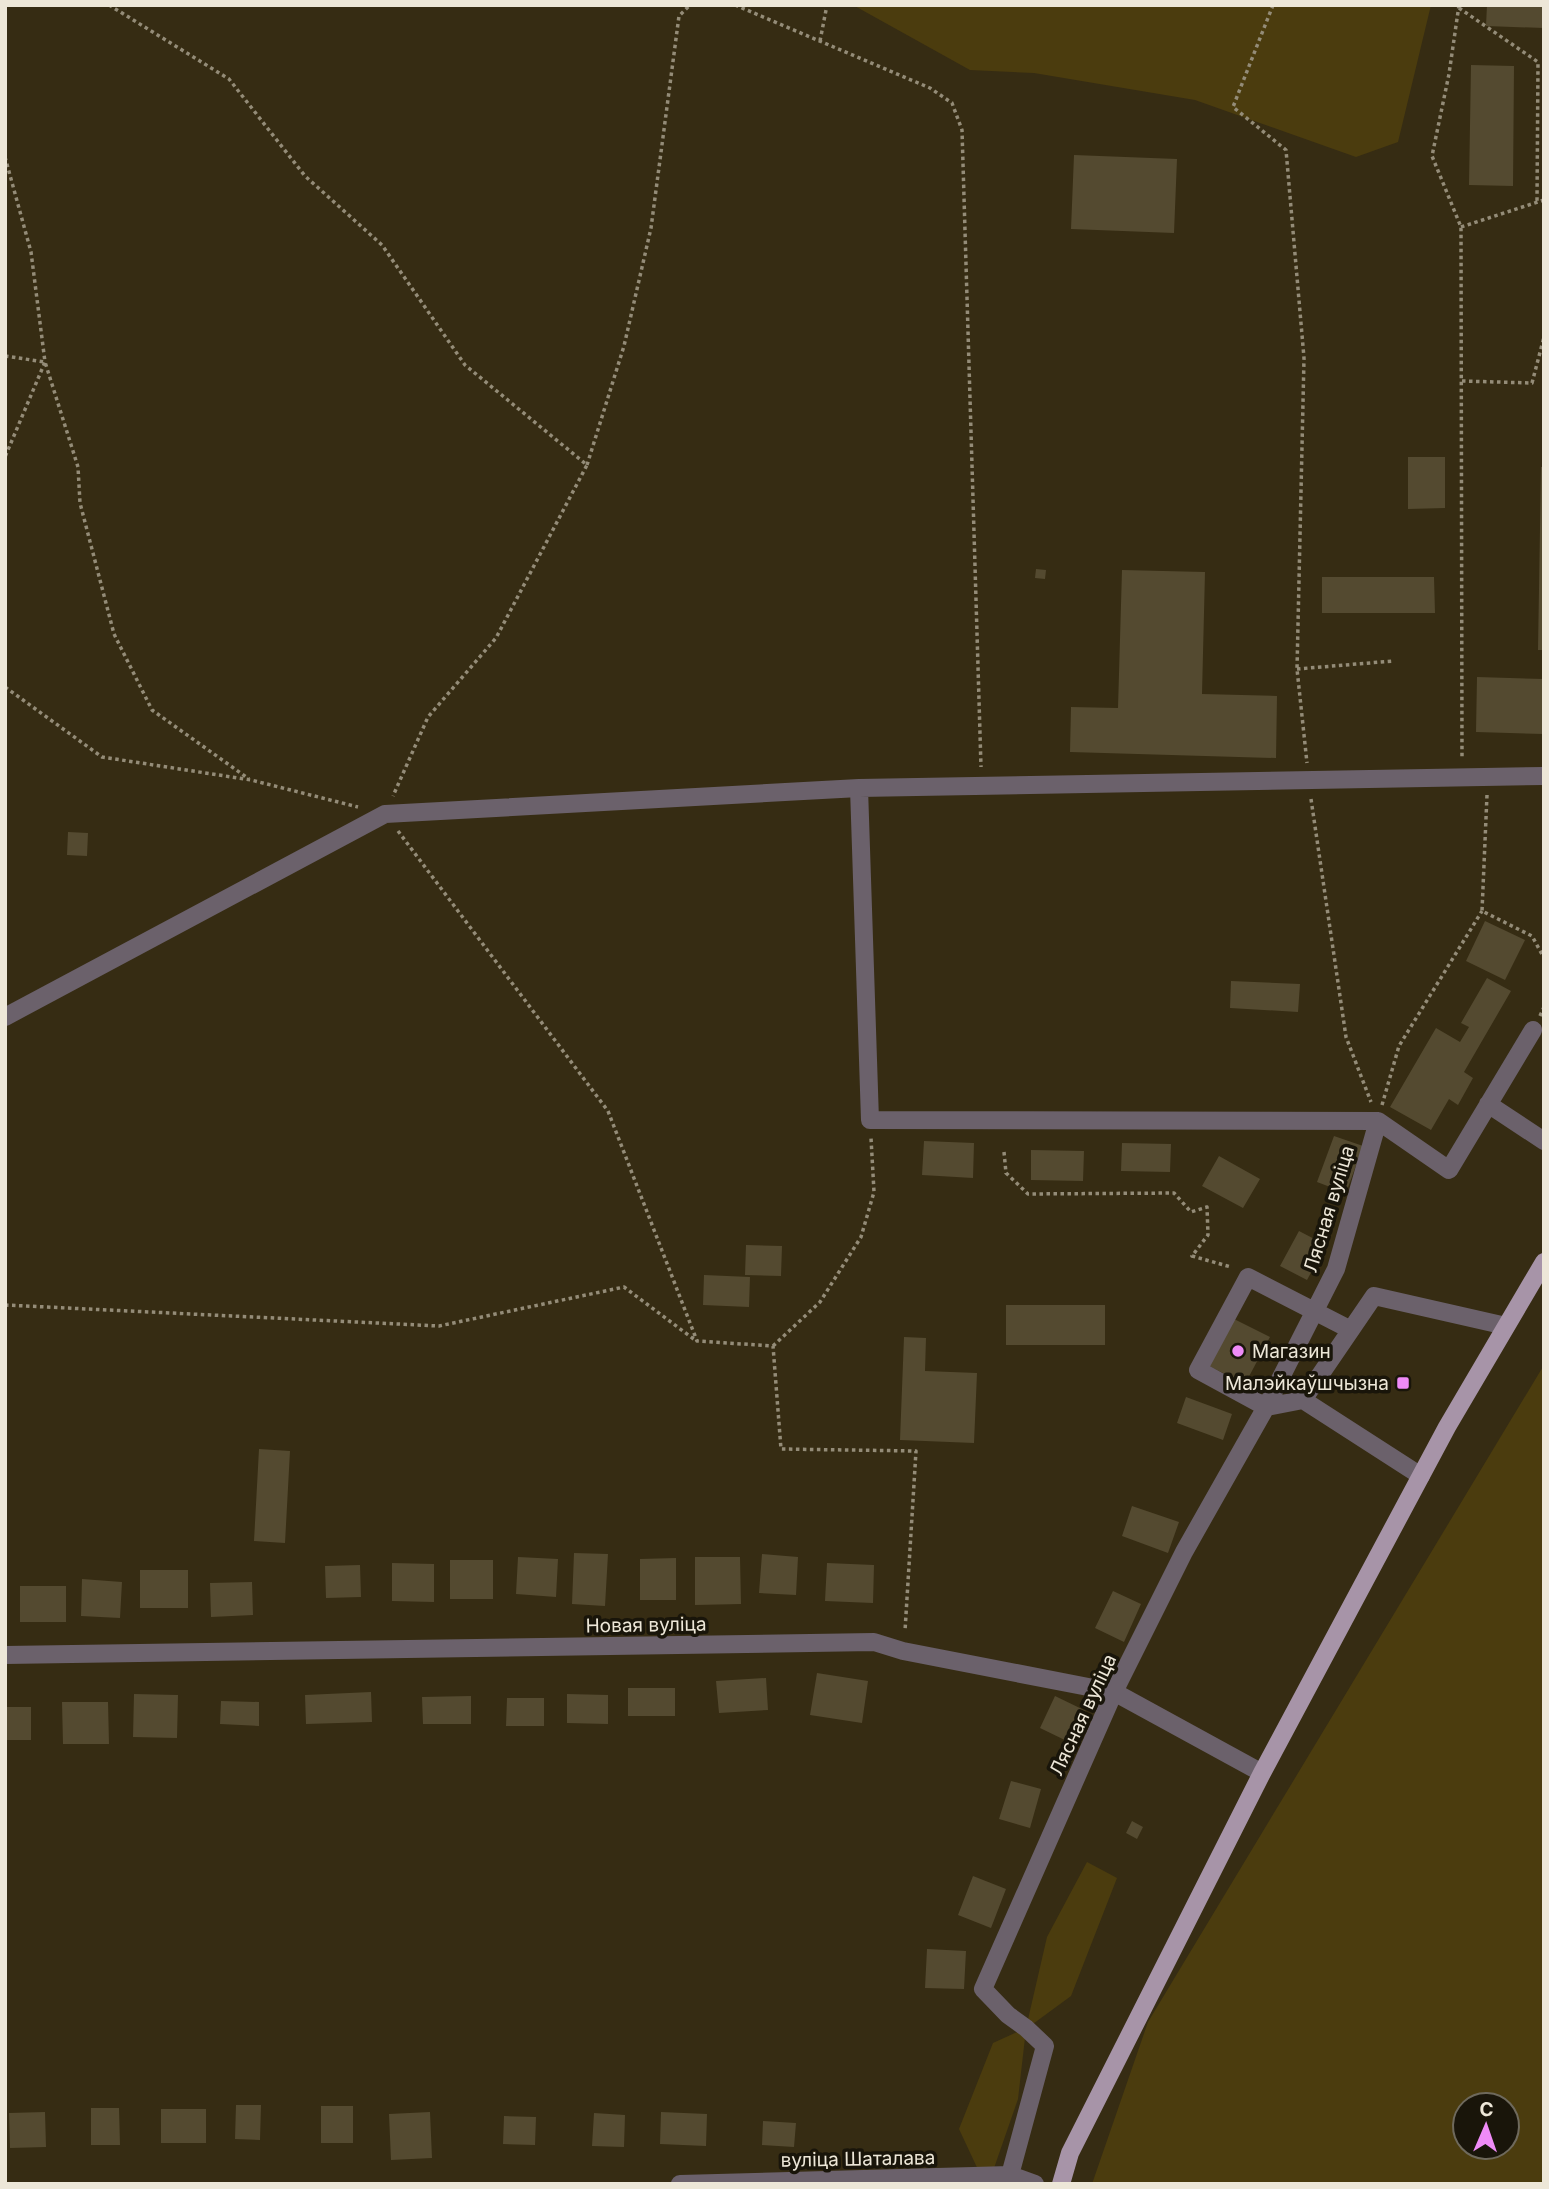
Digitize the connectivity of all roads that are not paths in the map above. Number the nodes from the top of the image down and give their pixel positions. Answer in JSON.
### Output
{"nodes":[{"id":1,"x":1544,"y":776,"type":"edge"},
{"id":2,"x":859,"y":788,"type":"junction"},
{"id":3,"x":5,"y":1017,"type":"edge"},
{"id":4,"x":1533,"y":1030,"type":"dead end"},
{"id":5,"x":1488,"y":1104,"type":"junction"},
{"id":6,"x":1378,"y":1121,"type":"junction"},
{"id":7,"x":1544,"y":1141,"type":"edge"},
{"id":8,"x":1544,"y":1262,"type":"edge"},
{"id":9,"x":1315,"y":1311,"type":"junction"},
{"id":10,"x":1506,"y":1326,"type":"junction"},
{"id":11,"x":1351,"y":1330,"type":"junction"},
{"id":12,"x":1303,"y":1401,"type":"junction"},
{"id":13,"x":1266,"y":1407,"type":"junction"},
{"id":14,"x":1421,"y":1476,"type":"junction"},
{"id":15,"x":5,"y":1655,"type":"edge"},
{"id":16,"x":1115,"y":1692,"type":"junction"},
{"id":17,"x":1262,"y":1773,"type":"junction"},
{"id":18,"x":1010,"y":2175,"type":"junction"},
{"id":19,"x":680,"y":2184,"type":"edge"},
{"id":20,"x":1035,"y":2184,"type":"edge"},
{"id":21,"x":1061,"y":2184,"type":"edge"}],
"edges":[{"from":1,"to":2,"type":"street"},
{"from":2,"to":3,"type":"street"},
{"from":2,"to":6,"type":"street","name":"Лясная вуліца"},
{"from":4,"to":5,"type":"street"},
{"from":5,"to":6,"type":"street"},
{"from":5,"to":7,"type":"street"},
{"from":6,"to":9,"type":"street","name":"Лясная вуліца"},
{"from":8,"to":10,"type":"main road"},
{"from":9,"to":11,"type":"street"},
{"from":9,"to":13,"type":"street","name":"Лясная вуліца"},
{"from":9,"to":13,"type":"street"},
{"from":10,"to":11,"type":"street"},
{"from":10,"to":14,"type":"main road"},
{"from":11,"to":12,"type":"street"},
{"from":12,"to":13,"type":"street"},
{"from":12,"to":14,"type":"street"},
{"from":13,"to":16,"type":"street","name":"Лясная вуліца"},
{"from":14,"to":17,"type":"main road"},
{"from":15,"to":16,"type":"street","name":"Новая вуліца"},
{"from":16,"to":17,"type":"street","name":"Новая вуліца"},
{"from":16,"to":18,"type":"street","name":"Лясная вуліца"},
{"from":17,"to":21,"type":"main road"},
{"from":18,"to":19,"type":"street","name":"вуліца Шаталава"},
{"from":18,"to":20,"type":"street","name":"вуліца Шаталава"}]}
